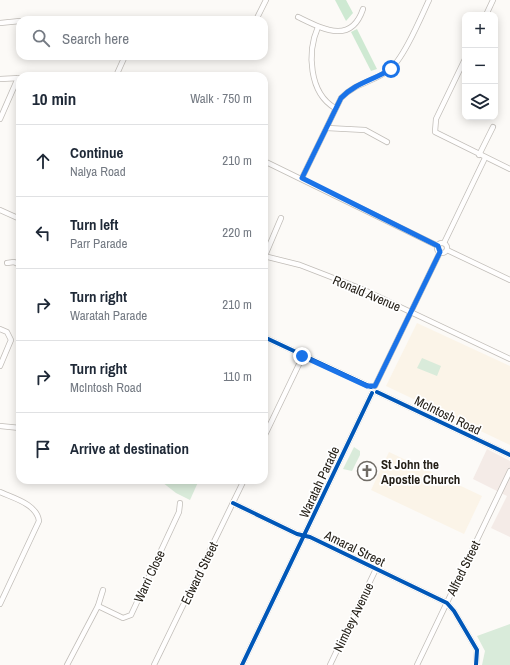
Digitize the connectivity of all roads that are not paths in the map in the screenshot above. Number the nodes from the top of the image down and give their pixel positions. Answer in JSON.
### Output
{"nodes":[{"id":1,"x":266,"y":0,"type":"edge"},
{"id":2,"x":429,"y":0,"type":"edge"},
{"id":3,"x":493,"y":0,"type":"edge"},
{"id":4,"x":363,"y":9,"type":"dead end"},
{"id":5,"x":487,"y":12,"type":"edge"},
{"id":6,"x":258,"y":16,"type":"edge"},
{"id":7,"x":298,"y":17,"type":"dead end"},
{"id":8,"x":16,"y":21,"type":"edge"},
{"id":9,"x":0,"y":23,"type":"edge"},
{"id":10,"x":318,"y":27,"type":"junction"},
{"id":11,"x":124,"y":60,"type":"edge"},
{"id":12,"x":462,"y":65,"type":"edge"},
{"id":13,"x":118,"y":72,"type":"edge"},
{"id":14,"x":16,"y":78,"type":"edge"},
{"id":15,"x":0,"y":79,"type":"edge"},
{"id":16,"x":16,"y":84,"type":"edge"},
{"id":17,"x":335,"y":108,"type":"junction"},
{"id":18,"x":0,"y":119,"type":"edge"},
{"id":19,"x":493,"y":127,"type":"dead end"},
{"id":20,"x":327,"y":128,"type":"junction"},
{"id":21,"x":386,"y":142,"type":"dead end"},
{"id":22,"x":479,"y":155,"type":"junction"},
{"id":23,"x":485,"y":158,"type":"junction"},
{"id":24,"x":268,"y":163,"type":"edge"},
{"id":25,"x":510,"y":169,"type":"edge"},
{"id":26,"x":302,"y":178,"type":"junction"},
{"id":27,"x":0,"y":210,"type":"edge"},
{"id":28,"x":16,"y":217,"type":"edge"},
{"id":29,"x":282,"y":218,"type":"dead end"},
{"id":30,"x":444,"y":243,"type":"junction"},
{"id":31,"x":438,"y":246,"type":"junction"},
{"id":32,"x":268,"y":248,"type":"edge"},
{"id":33,"x":447,"y":250,"type":"junction"},
{"id":34,"x":440,"y":252,"type":"junction"},
{"id":35,"x":268,"y":257,"type":"edge"},
{"id":36,"x":7,"y":263,"type":"dead end"},
{"id":37,"x":16,"y":263,"type":"edge"},
{"id":38,"x":510,"y":280,"type":"edge"},
{"id":39,"x":411,"y":312,"type":"junction"},
{"id":40,"x":0,"y":329,"type":"edge"},
{"id":41,"x":268,"y":339,"type":"edge"},
{"id":42,"x":302,"y":356,"type":"junction"},
{"id":43,"x":510,"y":359,"type":"edge"},
{"id":44,"x":0,"y":366,"type":"edge"},
{"id":45,"x":373,"y":387,"type":"junction"},
{"id":46,"x":378,"y":392,"type":"junction"},
{"id":47,"x":372,"y":393,"type":"junction"},
{"id":48,"x":0,"y":426,"type":"edge"},
{"id":49,"x":16,"y":428,"type":"edge"},
{"id":50,"x":268,"y":428,"type":"edge"},
{"id":51,"x":510,"y":456,"type":"edge"},
{"id":52,"x":510,"y":471,"type":"edge"},
{"id":53,"x":242,"y":484,"type":"edge"},
{"id":54,"x":0,"y":492,"type":"edge"},
{"id":55,"x":180,"y":503,"type":"dead end"},
{"id":56,"x":233,"y":503,"type":"junction"},
{"id":57,"x":304,"y":536,"type":"junction"},
{"id":58,"x":376,"y":569,"type":"junction"},
{"id":59,"x":103,"y":590,"type":"dead end"},
{"id":60,"x":446,"y":603,"type":"junction"},
{"id":61,"x":0,"y":604,"type":"edge"},
{"id":62,"x":98,"y":606,"type":"junction"},
{"id":63,"x":67,"y":665,"type":"edge"},
{"id":64,"x":154,"y":665,"type":"edge"},
{"id":65,"x":242,"y":665,"type":"edge"},
{"id":66,"x":330,"y":665,"type":"edge"},
{"id":67,"x":417,"y":665,"type":"edge"},
{"id":68,"x":476,"y":665,"type":"edge"}],
"edges":[{"from":1,"to":6,"type":"street"},
{"from":2,"to":17,"type":"street"},
{"from":3,"to":5,"type":"street"},
{"from":4,"to":10,"type":"street"},
{"from":7,"to":10,"type":"street"},
{"from":8,"to":9,"type":"street"},
{"from":10,"to":17,"type":"street"},
{"from":11,"to":13,"type":"street"},
{"from":12,"to":22,"type":"street"},
{"from":14,"to":15,"type":"street"},
{"from":16,"to":18,"type":"street"},
{"from":17,"to":20,"type":"street"},
{"from":19,"to":22,"type":"street"},
{"from":20,"to":21,"type":"street"},
{"from":20,"to":26,"type":"street"},
{"from":22,"to":23,"type":"street"},
{"from":23,"to":25,"type":"street"},
{"from":23,"to":30,"type":"street"},
{"from":24,"to":26,"type":"street"},
{"from":26,"to":31,"type":"street"},
{"from":27,"to":28,"type":"street"},
{"from":29,"to":32,"type":"street"},
{"from":30,"to":31,"type":"street"},
{"from":30,"to":33,"type":"street"},
{"from":31,"to":34,"type":"street"},
{"from":33,"to":34,"type":"street"},
{"from":33,"to":38,"type":"street"},
{"from":34,"to":39,"type":"street"},
{"from":35,"to":39,"type":"street","name":"Ronald Avenue"},
{"from":36,"to":37,"type":"street"},
{"from":39,"to":43,"type":"street","name":"Ronald Avenue"},
{"from":39,"to":45,"type":"street"},
{"from":40,"to":44,"type":"street"},
{"from":41,"to":42,"type":"street"},
{"from":42,"to":45,"type":"street"},
{"from":42,"to":50,"type":"street"},
{"from":45,"to":46,"type":"street"},
{"from":45,"to":47,"type":"street"},
{"from":46,"to":47,"type":"street"},
{"from":46,"to":51,"type":"street","name":"McIntosh Road"},
{"from":47,"to":57,"type":"street","name":"Waratah Parade"},
{"from":48,"to":49,"type":"street"},
{"from":52,"to":60,"type":"street","name":"Alfred Street"},
{"from":53,"to":56,"type":"street","name":"Edward Street"},
{"from":54,"to":61,"type":"street"},
{"from":55,"to":62,"type":"street","name":"Warri Close"},
{"from":56,"to":57,"type":"street","name":"Amaral Street"},
{"from":56,"to":64,"type":"street","name":"Edward Street"},
{"from":57,"to":58,"type":"street","name":"Amaral Street"},
{"from":57,"to":65,"type":"street","name":"Waratah Parade"},
{"from":58,"to":60,"type":"street","name":"Amaral Street"},
{"from":58,"to":66,"type":"street","name":"Nimbey Avenue"},
{"from":59,"to":62,"type":"street"},
{"from":60,"to":67,"type":"street","name":"Alfred Street"},
{"from":60,"to":68,"type":"street"},
{"from":62,"to":63,"type":"street"}]}
